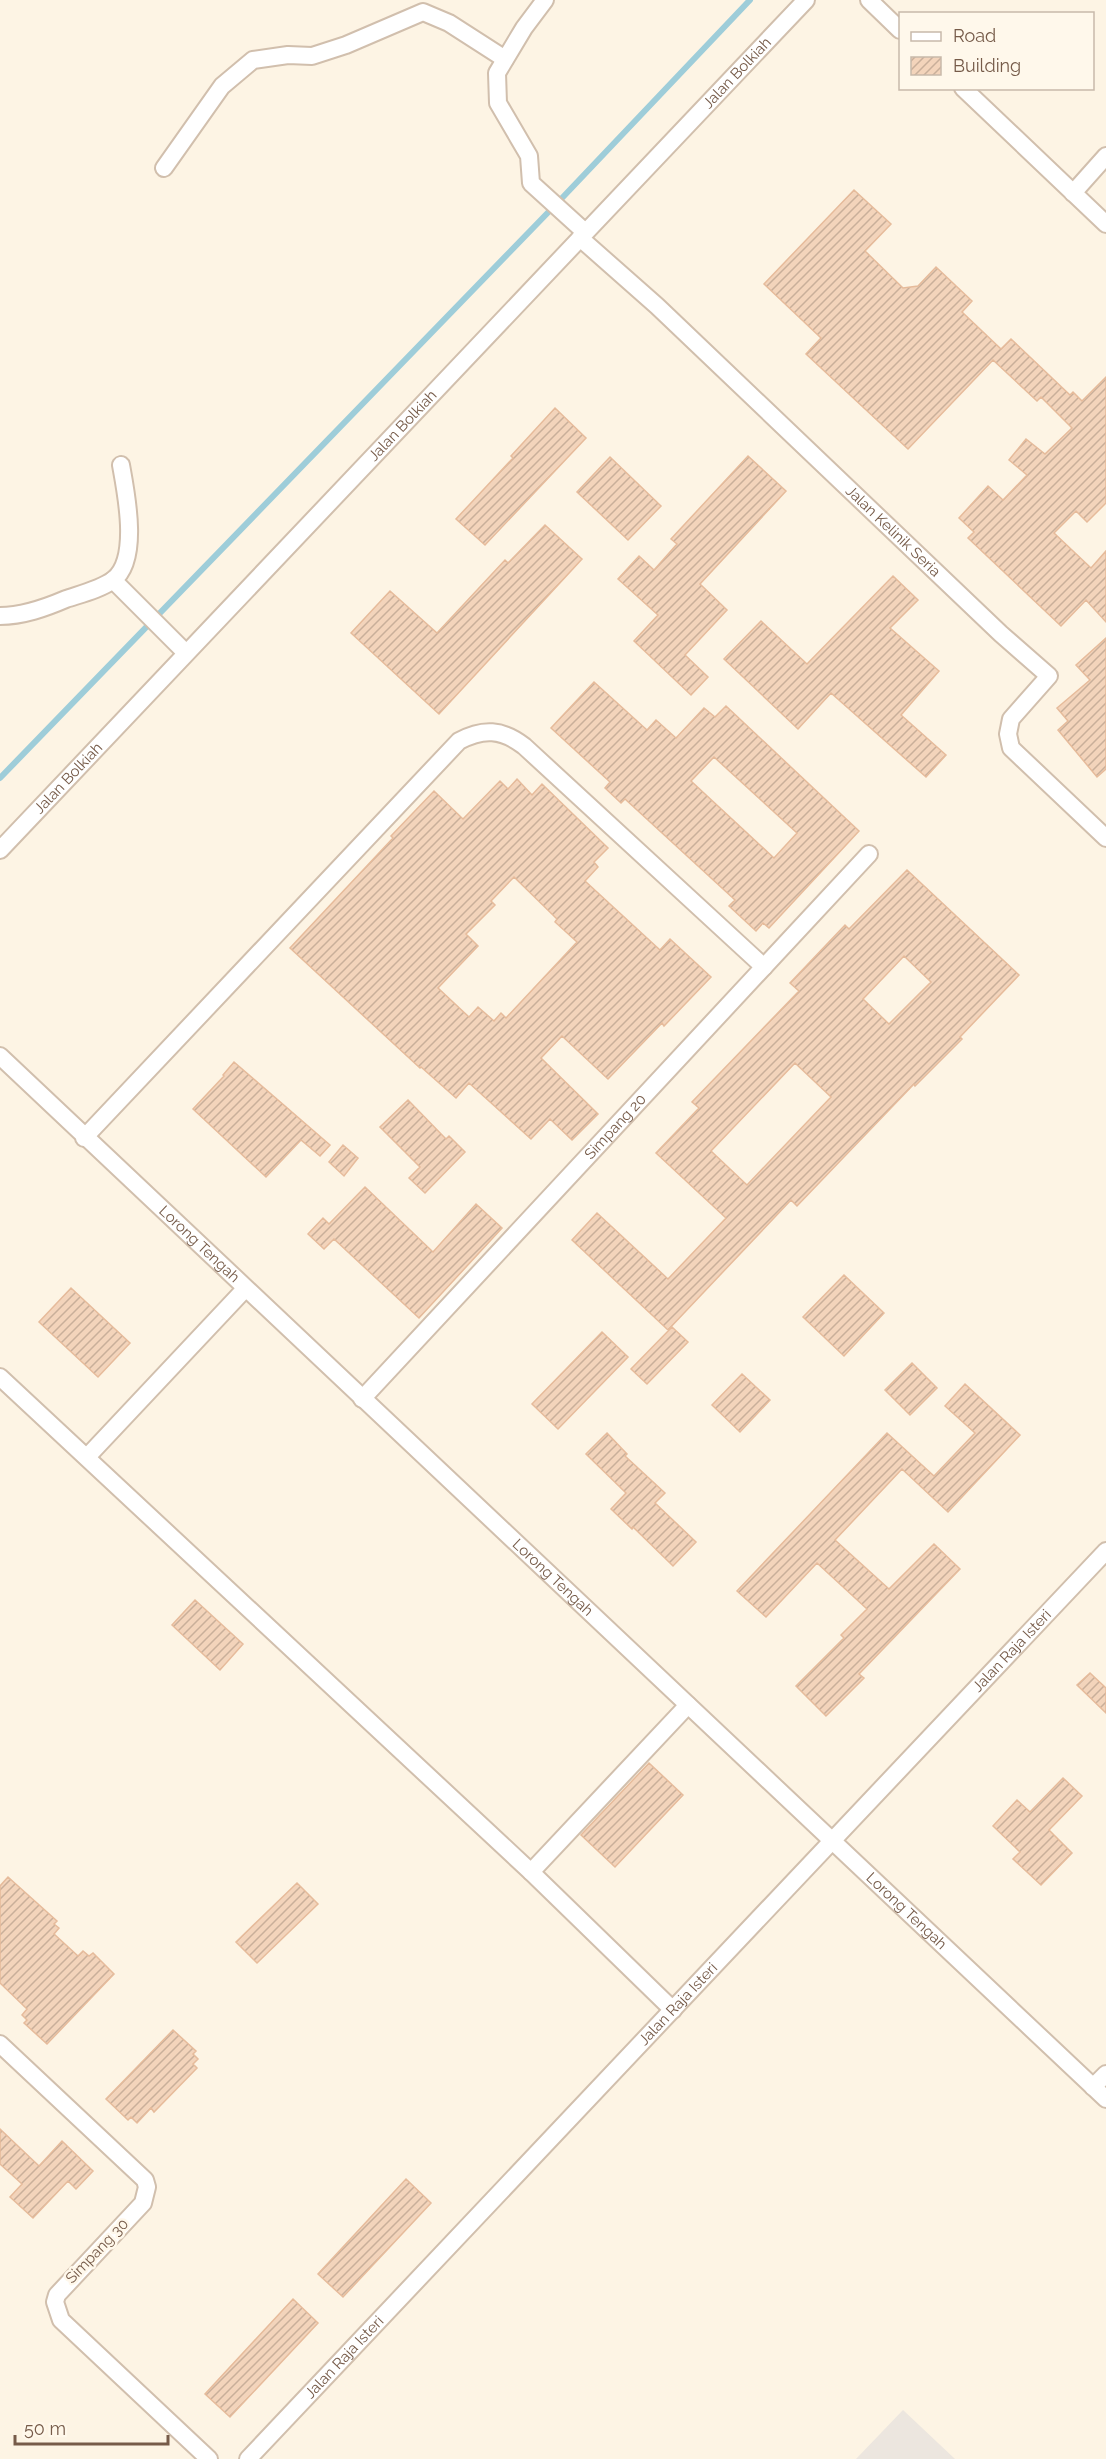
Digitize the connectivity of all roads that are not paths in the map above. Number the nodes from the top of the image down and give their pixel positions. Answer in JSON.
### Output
{"nodes":[{"id":1,"x":545,"y":0,"type":"edge"},
{"id":2,"x":806,"y":0,"type":"edge"},
{"id":3,"x":869,"y":0,"type":"edge"},
{"id":4,"x":899,"y":29,"type":"edge"},
{"id":5,"x":505,"y":59,"type":"junction"},
{"id":6,"x":965,"y":90,"type":"edge"},
{"id":7,"x":1106,"y":156,"type":"edge"},
{"id":8,"x":164,"y":168,"type":"dead end"},
{"id":9,"x":1073,"y":193,"type":"junction"},
{"id":10,"x":1106,"y":224,"type":"edge"},
{"id":11,"x":582,"y":235,"type":"junction"},
{"id":12,"x":121,"y":465,"type":"dead end"},
{"id":13,"x":113,"y":580,"type":"junction"},
{"id":14,"x":0,"y":616,"type":"edge"},
{"id":15,"x":186,"y":653,"type":"junction"},
{"id":16,"x":1106,"y":837,"type":"edge"},
{"id":17,"x":0,"y":850,"type":"edge"},
{"id":18,"x":869,"y":854,"type":"dead end"},
{"id":19,"x":764,"y":967,"type":"junction"},
{"id":20,"x":0,"y":1056,"type":"edge"},
{"id":21,"x":84,"y":1138,"type":"junction"},
{"id":22,"x":246,"y":1289,"type":"junction"},
{"id":23,"x":0,"y":1377,"type":"edge"},
{"id":24,"x":362,"y":1399,"type":"junction"},
{"id":25,"x":87,"y":1457,"type":"junction"},
{"id":26,"x":1106,"y":1551,"type":"edge"},
{"id":27,"x":688,"y":1705,"type":"junction"},
{"id":28,"x":832,"y":1841,"type":"junction"},
{"id":29,"x":531,"y":1872,"type":"junction"},
{"id":30,"x":673,"y":2010,"type":"junction"},
{"id":31,"x":0,"y":2044,"type":"edge"},
{"id":32,"x":1106,"y":2074,"type":"edge"},
{"id":33,"x":1093,"y":2087,"type":"junction"},
{"id":34,"x":1106,"y":2099,"type":"edge"},
{"id":35,"x":209,"y":2459,"type":"edge"},
{"id":36,"x":248,"y":2459,"type":"edge"}],
"edges":[{"from":1,"to":5,"type":"street"},
{"from":2,"to":11,"type":"street","name":"Jalan Bolkiah"},
{"from":3,"to":4,"type":"street"},
{"from":5,"to":8,"type":"street"},
{"from":5,"to":11,"type":"street"},
{"from":6,"to":9,"type":"street"},
{"from":7,"to":9,"type":"street"},
{"from":9,"to":10,"type":"street"},
{"from":11,"to":15,"type":"street","name":"Jalan Bolkiah"},
{"from":11,"to":16,"type":"street","name":"Jalan Kelinik Seria"},
{"from":12,"to":13,"type":"street"},
{"from":13,"to":14,"type":"street"},
{"from":13,"to":15,"type":"street"},
{"from":15,"to":17,"type":"street","name":"Jalan Bolkiah"},
{"from":18,"to":19,"type":"street","name":"Simpang 20"},
{"from":19,"to":21,"type":"street"},
{"from":19,"to":24,"type":"street","name":"Simpang 20"},
{"from":20,"to":21,"type":"street","name":"Lorong Tengah"},
{"from":21,"to":22,"type":"street","name":"Lorong Tengah"},
{"from":22,"to":24,"type":"street","name":"Lorong Tengah"},
{"from":22,"to":25,"type":"street"},
{"from":23,"to":25,"type":"street"},
{"from":24,"to":27,"type":"street","name":"Lorong Tengah"},
{"from":25,"to":29,"type":"street"},
{"from":26,"to":28,"type":"street","name":"Jalan Raja Isteri"},
{"from":27,"to":28,"type":"street","name":"Lorong Tengah"},
{"from":27,"to":29,"type":"street"},
{"from":28,"to":30,"type":"street","name":"Jalan Raja Isteri"},
{"from":28,"to":33,"type":"street","name":"Lorong Tengah"},
{"from":29,"to":30,"type":"street"},
{"from":30,"to":36,"type":"street","name":"Jalan Raja Isteri"},
{"from":31,"to":35,"type":"street","name":"Simpang 30"},
{"from":32,"to":33,"type":"street"},
{"from":33,"to":34,"type":"street","name":"Lorong Tengah"}]}
